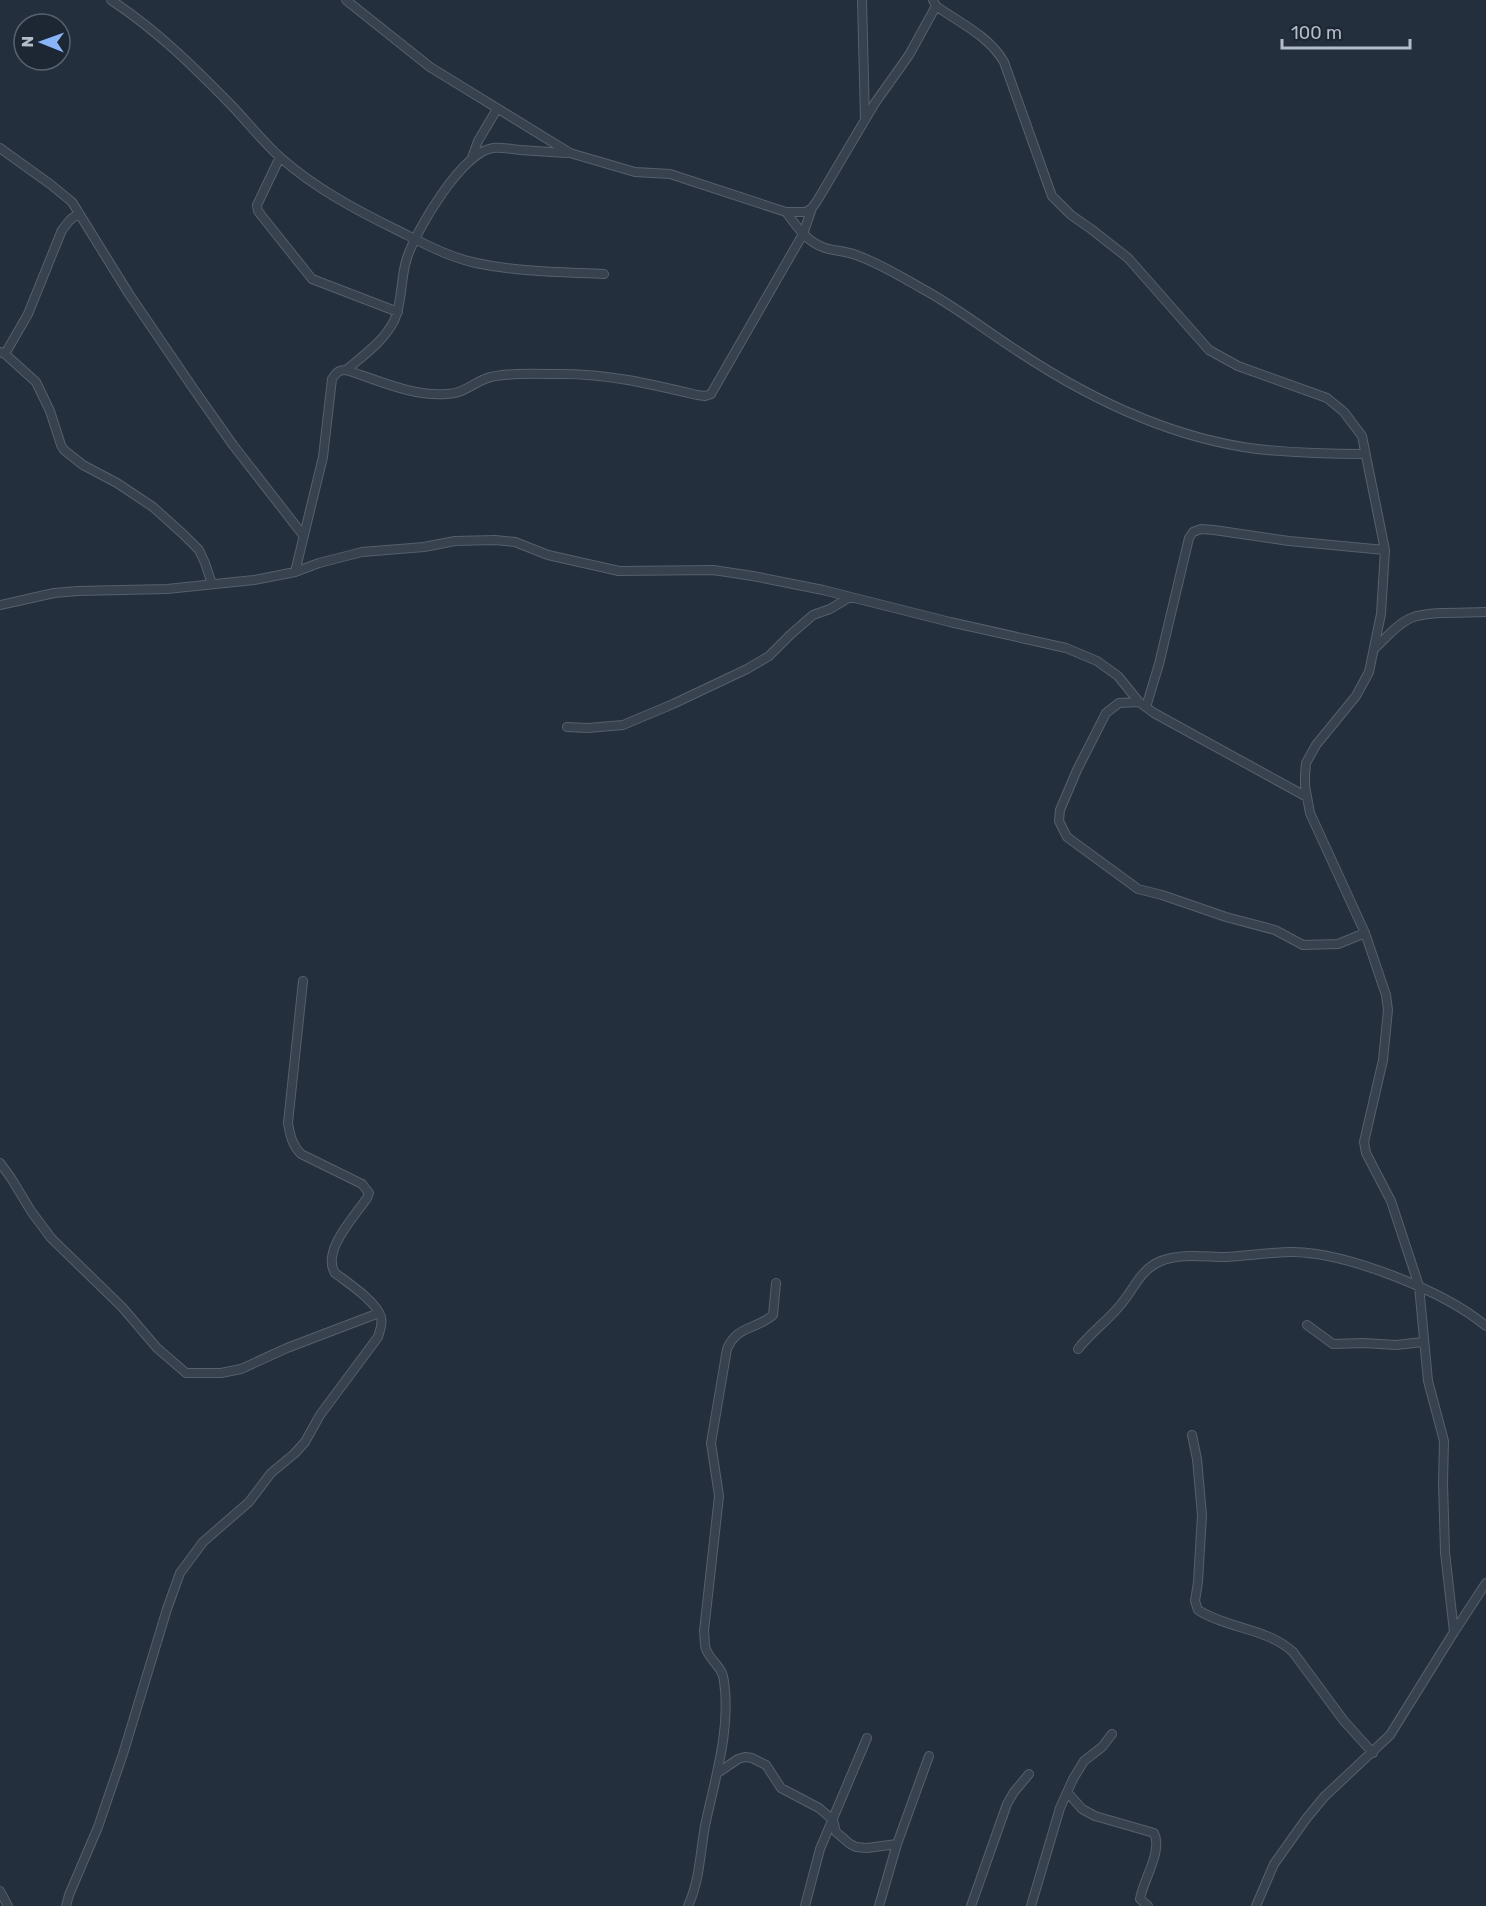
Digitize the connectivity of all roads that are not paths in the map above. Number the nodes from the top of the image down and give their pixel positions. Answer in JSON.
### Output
{"nodes":[{"id":1,"x":111,"y":0,"type":"edge"},
{"id":2,"x":346,"y":0,"type":"edge"},
{"id":3,"x":862,"y":0,"type":"edge"},
{"id":4,"x":935,"y":3,"type":"edge"},
{"id":5,"x":497,"y":109,"type":"junction"},
{"id":6,"x":865,"y":120,"type":"junction"},
{"id":7,"x":0,"y":148,"type":"edge"},
{"id":8,"x":570,"y":153,"type":"junction"},
{"id":9,"x":280,"y":157,"type":"junction"},
{"id":10,"x":472,"y":158,"type":"junction"},
{"id":11,"x":812,"y":208,"type":"junction"},
{"id":12,"x":786,"y":212,"type":"junction"},
{"id":13,"x":79,"y":213,"type":"junction"},
{"id":14,"x":803,"y":234,"type":"junction"},
{"id":15,"x":415,"y":239,"type":"junction"},
{"id":16,"x":604,"y":274,"type":"dead end"},
{"id":17,"x":398,"y":312,"type":"junction"},
{"id":18,"x":3,"y":353,"type":"edge"},
{"id":19,"x":346,"y":370,"type":"junction"},
{"id":20,"x":1365,"y":454,"type":"junction"},
{"id":21,"x":303,"y":535,"type":"junction"},
{"id":22,"x":1385,"y":550,"type":"junction"},
{"id":23,"x":295,"y":572,"type":"junction"},
{"id":24,"x":212,"y":584,"type":"junction"},
{"id":25,"x":849,"y":597,"type":"junction"},
{"id":26,"x":0,"y":605,"type":"edge"},
{"id":27,"x":1486,"y":612,"type":"edge"},
{"id":28,"x":1375,"y":649,"type":"junction"},
{"id":29,"x":1142,"y":704,"type":"junction"},
{"id":30,"x":567,"y":727,"type":"dead end"},
{"id":31,"x":1307,"y":797,"type":"junction"},
{"id":32,"x":1365,"y":933,"type":"junction"},
{"id":33,"x":303,"y":981,"type":"dead end"},
{"id":34,"x":0,"y":1163,"type":"edge"},
{"id":35,"x":776,"y":1282,"type":"dead end"},
{"id":36,"x":1419,"y":1286,"type":"junction"},
{"id":37,"x":379,"y":1313,"type":"junction"},
{"id":38,"x":1307,"y":1325,"type":"dead end"},
{"id":39,"x":1486,"y":1326,"type":"edge"},
{"id":40,"x":1423,"y":1342,"type":"junction"},
{"id":41,"x":1078,"y":1349,"type":"dead end"},
{"id":42,"x":1192,"y":1435,"type":"dead end"},
{"id":43,"x":1486,"y":1583,"type":"edge"},
{"id":44,"x":1454,"y":1632,"type":"junction"},
{"id":45,"x":1113,"y":1734,"type":"dead end"},
{"id":46,"x":867,"y":1738,"type":"dead end"},
{"id":47,"x":1372,"y":1753,"type":"junction"},
{"id":48,"x":928,"y":1756,"type":"dead end"},
{"id":49,"x":719,"y":1772,"type":"junction"},
{"id":50,"x":1029,"y":1774,"type":"dead end"},
{"id":51,"x":1068,"y":1793,"type":"junction"},
{"id":52,"x":833,"y":1820,"type":"junction"},
{"id":53,"x":897,"y":1844,"type":"junction"},
{"id":54,"x":0,"y":1891,"type":"edge"},
{"id":55,"x":8,"y":1906,"type":"edge"},
{"id":56,"x":66,"y":1906,"type":"edge"},
{"id":57,"x":688,"y":1906,"type":"edge"},
{"id":58,"x":805,"y":1906,"type":"edge"},
{"id":59,"x":879,"y":1906,"type":"edge"},
{"id":60,"x":971,"y":1906,"type":"edge"},
{"id":61,"x":1031,"y":1906,"type":"edge"},
{"id":62,"x":1148,"y":1906,"type":"edge"},
{"id":63,"x":1256,"y":1906,"type":"edge"}],
"edges":[{"from":1,"to":9,"type":"street"},
{"from":2,"to":5,"type":"street"},
{"from":3,"to":6,"type":"street"},
{"from":4,"to":6,"type":"street"},
{"from":4,"to":20,"type":"street"},
{"from":5,"to":8,"type":"street"},
{"from":5,"to":10,"type":"street"},
{"from":6,"to":11,"type":"street"},
{"from":7,"to":13,"type":"street"},
{"from":8,"to":10,"type":"street"},
{"from":8,"to":12,"type":"street"},
{"from":9,"to":15,"type":"street"},
{"from":9,"to":17,"type":"street"},
{"from":10,"to":15,"type":"street"},
{"from":11,"to":12,"type":"street"},
{"from":11,"to":14,"type":"street"},
{"from":12,"to":14,"type":"street"},
{"from":13,"to":18,"type":"street"},
{"from":13,"to":21,"type":"street"},
{"from":14,"to":19,"type":"street"},
{"from":14,"to":20,"type":"street"},
{"from":15,"to":16,"type":"street"},
{"from":15,"to":17,"type":"street"},
{"from":17,"to":19,"type":"street"},
{"from":18,"to":24,"type":"street"},
{"from":19,"to":21,"type":"street"},
{"from":20,"to":22,"type":"street"},
{"from":21,"to":23,"type":"street"},
{"from":22,"to":28,"type":"street"},
{"from":22,"to":29,"type":"street"},
{"from":23,"to":24,"type":"street"},
{"from":23,"to":25,"type":"street"},
{"from":24,"to":26,"type":"street"},
{"from":25,"to":29,"type":"street"},
{"from":25,"to":30,"type":"street"},
{"from":27,"to":28,"type":"street"},
{"from":28,"to":31,"type":"street"},
{"from":29,"to":31,"type":"street"},
{"from":29,"to":32,"type":"street"},
{"from":31,"to":32,"type":"street"},
{"from":32,"to":36,"type":"street"},
{"from":33,"to":37,"type":"street"},
{"from":34,"to":37,"type":"street"},
{"from":35,"to":49,"type":"street"},
{"from":36,"to":39,"type":"street"},
{"from":36,"to":40,"type":"street"},
{"from":36,"to":41,"type":"street"},
{"from":37,"to":56,"type":"street"},
{"from":38,"to":40,"type":"street"},
{"from":40,"to":44,"type":"street"},
{"from":42,"to":47,"type":"street"},
{"from":43,"to":44,"type":"street"},
{"from":44,"to":47,"type":"street"},
{"from":45,"to":51,"type":"street"},
{"from":46,"to":52,"type":"street"},
{"from":47,"to":63,"type":"street"},
{"from":48,"to":53,"type":"street"},
{"from":49,"to":52,"type":"street"},
{"from":49,"to":57,"type":"street"},
{"from":50,"to":60,"type":"street"},
{"from":51,"to":61,"type":"street"},
{"from":51,"to":62,"type":"street"},
{"from":52,"to":53,"type":"street"},
{"from":52,"to":58,"type":"street"},
{"from":53,"to":59,"type":"street"},
{"from":54,"to":55,"type":"street"}]}
